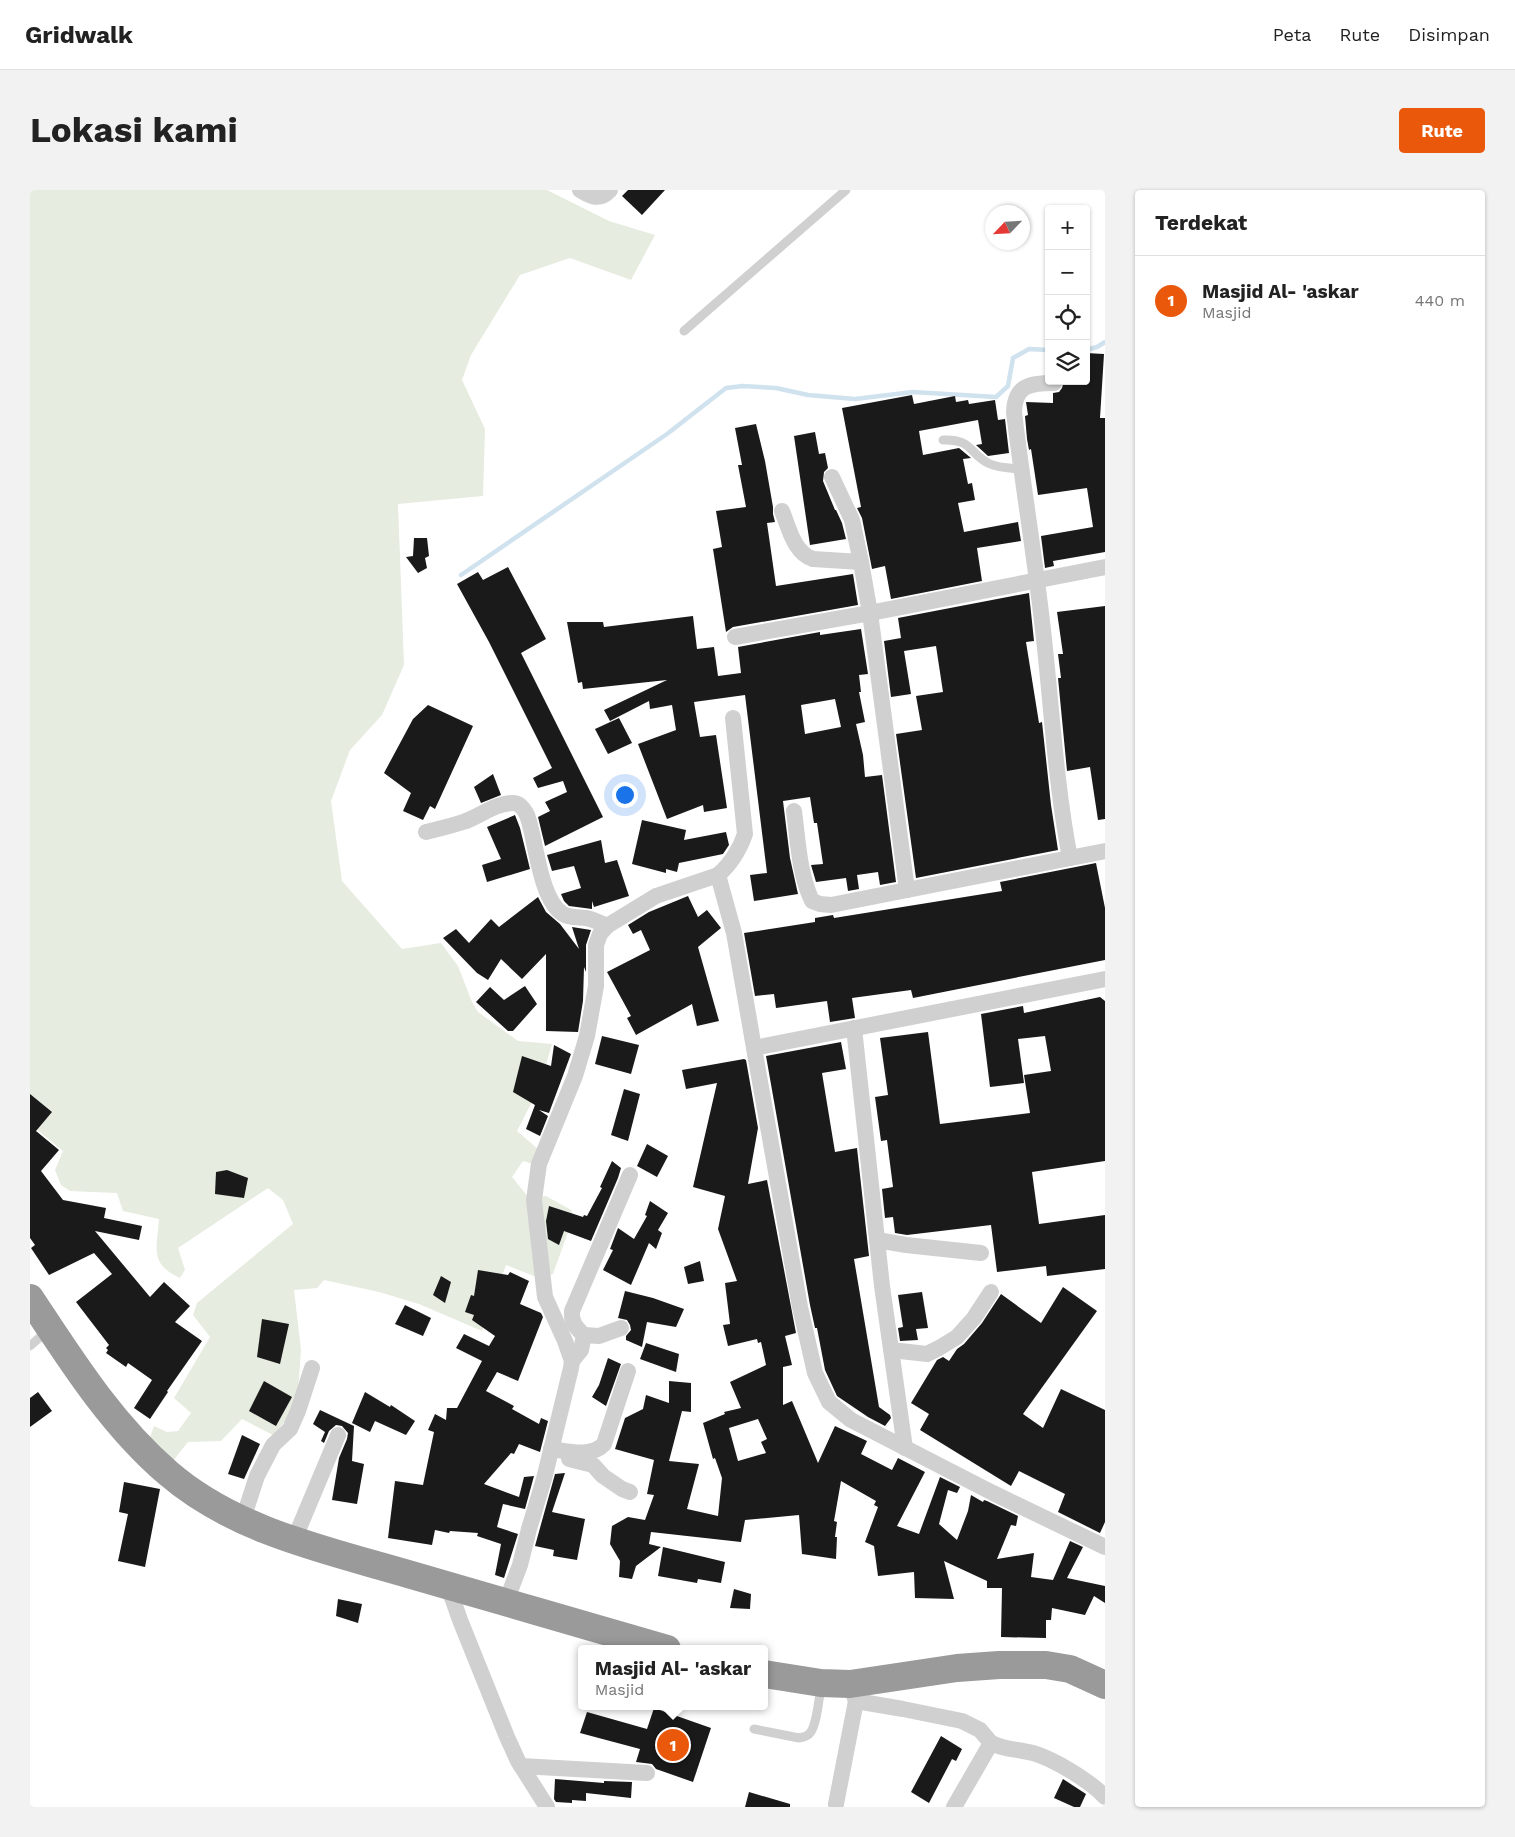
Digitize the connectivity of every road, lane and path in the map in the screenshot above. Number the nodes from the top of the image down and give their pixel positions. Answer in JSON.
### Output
{"nodes":[{"id":1,"x":580,"y":190,"type":"edge"},
{"id":2,"x":610,"y":190,"type":"edge"},
{"id":3,"x":846,"y":190,"type":"edge"},
{"id":4,"x":684,"y":331,"type":"dead end"},
{"id":5,"x":1045,"y":383,"type":"edge"},
{"id":6,"x":943,"y":440,"type":"dead end"},
{"id":7,"x":1020,"y":469,"type":"junction"},
{"id":8,"x":832,"y":477,"type":"dead end"},
{"id":9,"x":782,"y":511,"type":"dead end"},
{"id":10,"x":861,"y":562,"type":"junction"},
{"id":11,"x":1105,"y":567,"type":"edge"},
{"id":12,"x":1036,"y":580,"type":"junction"},
{"id":13,"x":870,"y":613,"type":"junction"},
{"id":14,"x":734,"y":636,"type":"dead end"},
{"id":15,"x":733,"y":718,"type":"dead end"},
{"id":16,"x":794,"y":811,"type":"dead end"},
{"id":17,"x":426,"y":832,"type":"dead end"},
{"id":18,"x":1105,"y":851,"type":"edge"},
{"id":19,"x":1070,"y":858,"type":"junction"},
{"id":20,"x":718,"y":874,"type":"junction"},
{"id":21,"x":907,"y":890,"type":"junction"},
{"id":22,"x":607,"y":926,"type":"junction"},
{"id":23,"x":1105,"y":979,"type":"edge"},
{"id":24,"x":854,"y":1028,"type":"junction"},
{"id":25,"x":754,"y":1048,"type":"junction"},
{"id":26,"x":630,"y":1175,"type":"dead end"},
{"id":27,"x":877,"y":1240,"type":"junction"},
{"id":28,"x":981,"y":1253,"type":"dead end"},
{"id":29,"x":991,"y":1292,"type":"dead end"},
{"id":30,"x":31,"y":1301,"type":"edge"},
{"id":31,"x":621,"y":1328,"type":"dead end"},
{"id":32,"x":584,"y":1336,"type":"junction"},
{"id":33,"x":40,"y":1337,"type":"edge"},
{"id":34,"x":891,"y":1350,"type":"junction"},
{"id":35,"x":572,"y":1361,"type":"junction"},
{"id":36,"x":312,"y":1368,"type":"dead end"},
{"id":37,"x":628,"y":1371,"type":"dead end"},
{"id":38,"x":338,"y":1435,"type":"dead end"},
{"id":39,"x":905,"y":1448,"type":"junction"},
{"id":40,"x":551,"y":1452,"type":"junction"},
{"id":41,"x":630,"y":1492,"type":"dead end"},
{"id":42,"x":243,"y":1519,"type":"junction"},
{"id":43,"x":294,"y":1540,"type":"junction"},
{"id":44,"x":1105,"y":1547,"type":"edge"},
{"id":45,"x":448,"y":1586,"type":"junction"},
{"id":46,"x":506,"y":1602,"type":"junction"},
{"id":47,"x":653,"y":1645,"type":"edge"},
{"id":48,"x":768,"y":1675,"type":"edge"},
{"id":49,"x":821,"y":1683,"type":"junction"},
{"id":50,"x":1105,"y":1685,"type":"edge"},
{"id":51,"x":853,"y":1693,"type":"junction"},
{"id":52,"x":754,"y":1729,"type":"dead end"},
{"id":53,"x":992,"y":1743,"type":"junction"},
{"id":54,"x":522,"y":1766,"type":"junction"},
{"id":55,"x":647,"y":1773,"type":"dead end"},
{"id":56,"x":1105,"y":1797,"type":"edge"},
{"id":57,"x":836,"y":1804,"type":"dead end"},
{"id":58,"x":547,"y":1807,"type":"edge"},
{"id":59,"x":954,"y":1807,"type":"edge"}],
"edges":[{"from":1,"to":2,"type":"street"},
{"from":3,"to":4,"type":"lane"},
{"from":5,"to":7,"type":"street"},
{"from":6,"to":7,"type":"lane"},
{"from":7,"to":12,"type":"street"},
{"from":8,"to":10,"type":"street"},
{"from":9,"to":10,"type":"street"},
{"from":10,"to":13,"type":"street"},
{"from":11,"to":12,"type":"street"},
{"from":12,"to":13,"type":"street"},
{"from":12,"to":19,"type":"street"},
{"from":13,"to":14,"type":"street"},
{"from":13,"to":21,"type":"street"},
{"from":15,"to":20,"type":"street"},
{"from":16,"to":21,"type":"street"},
{"from":17,"to":22,"type":"street"},
{"from":18,"to":19,"type":"street"},
{"from":19,"to":21,"type":"street"},
{"from":20,"to":22,"type":"street"},
{"from":20,"to":25,"type":"street"},
{"from":22,"to":35,"type":"street"},
{"from":23,"to":24,"type":"street"},
{"from":24,"to":25,"type":"street"},
{"from":24,"to":27,"type":"street"},
{"from":25,"to":39,"type":"street"},
{"from":26,"to":32,"type":"street"},
{"from":27,"to":28,"type":"street"},
{"from":27,"to":34,"type":"street"},
{"from":29,"to":34,"type":"street"},
{"from":30,"to":33,"type":"highway"},
{"from":31,"to":32,"type":"street"},
{"from":32,"to":35,"type":"street"},
{"from":33,"to":42,"type":"highway"},
{"from":34,"to":39,"type":"street"},
{"from":35,"to":40,"type":"street"},
{"from":36,"to":42,"type":"street"},
{"from":37,"to":40,"type":"street"},
{"from":38,"to":43,"type":"street"},
{"from":39,"to":44,"type":"street"},
{"from":40,"to":41,"type":"street"},
{"from":40,"to":46,"type":"street"},
{"from":42,"to":43,"type":"highway"},
{"from":43,"to":45,"type":"highway"},
{"from":45,"to":46,"type":"highway"},
{"from":45,"to":54,"type":"street"},
{"from":46,"to":47,"type":"highway"},
{"from":48,"to":49,"type":"highway"},
{"from":49,"to":51,"type":"highway"},
{"from":49,"to":52,"type":"lane"},
{"from":50,"to":51,"type":"highway"},
{"from":51,"to":53,"type":"street"},
{"from":51,"to":57,"type":"street"},
{"from":53,"to":56,"type":"street"},
{"from":53,"to":59,"type":"street"},
{"from":54,"to":55,"type":"street"},
{"from":54,"to":58,"type":"street"}]}
